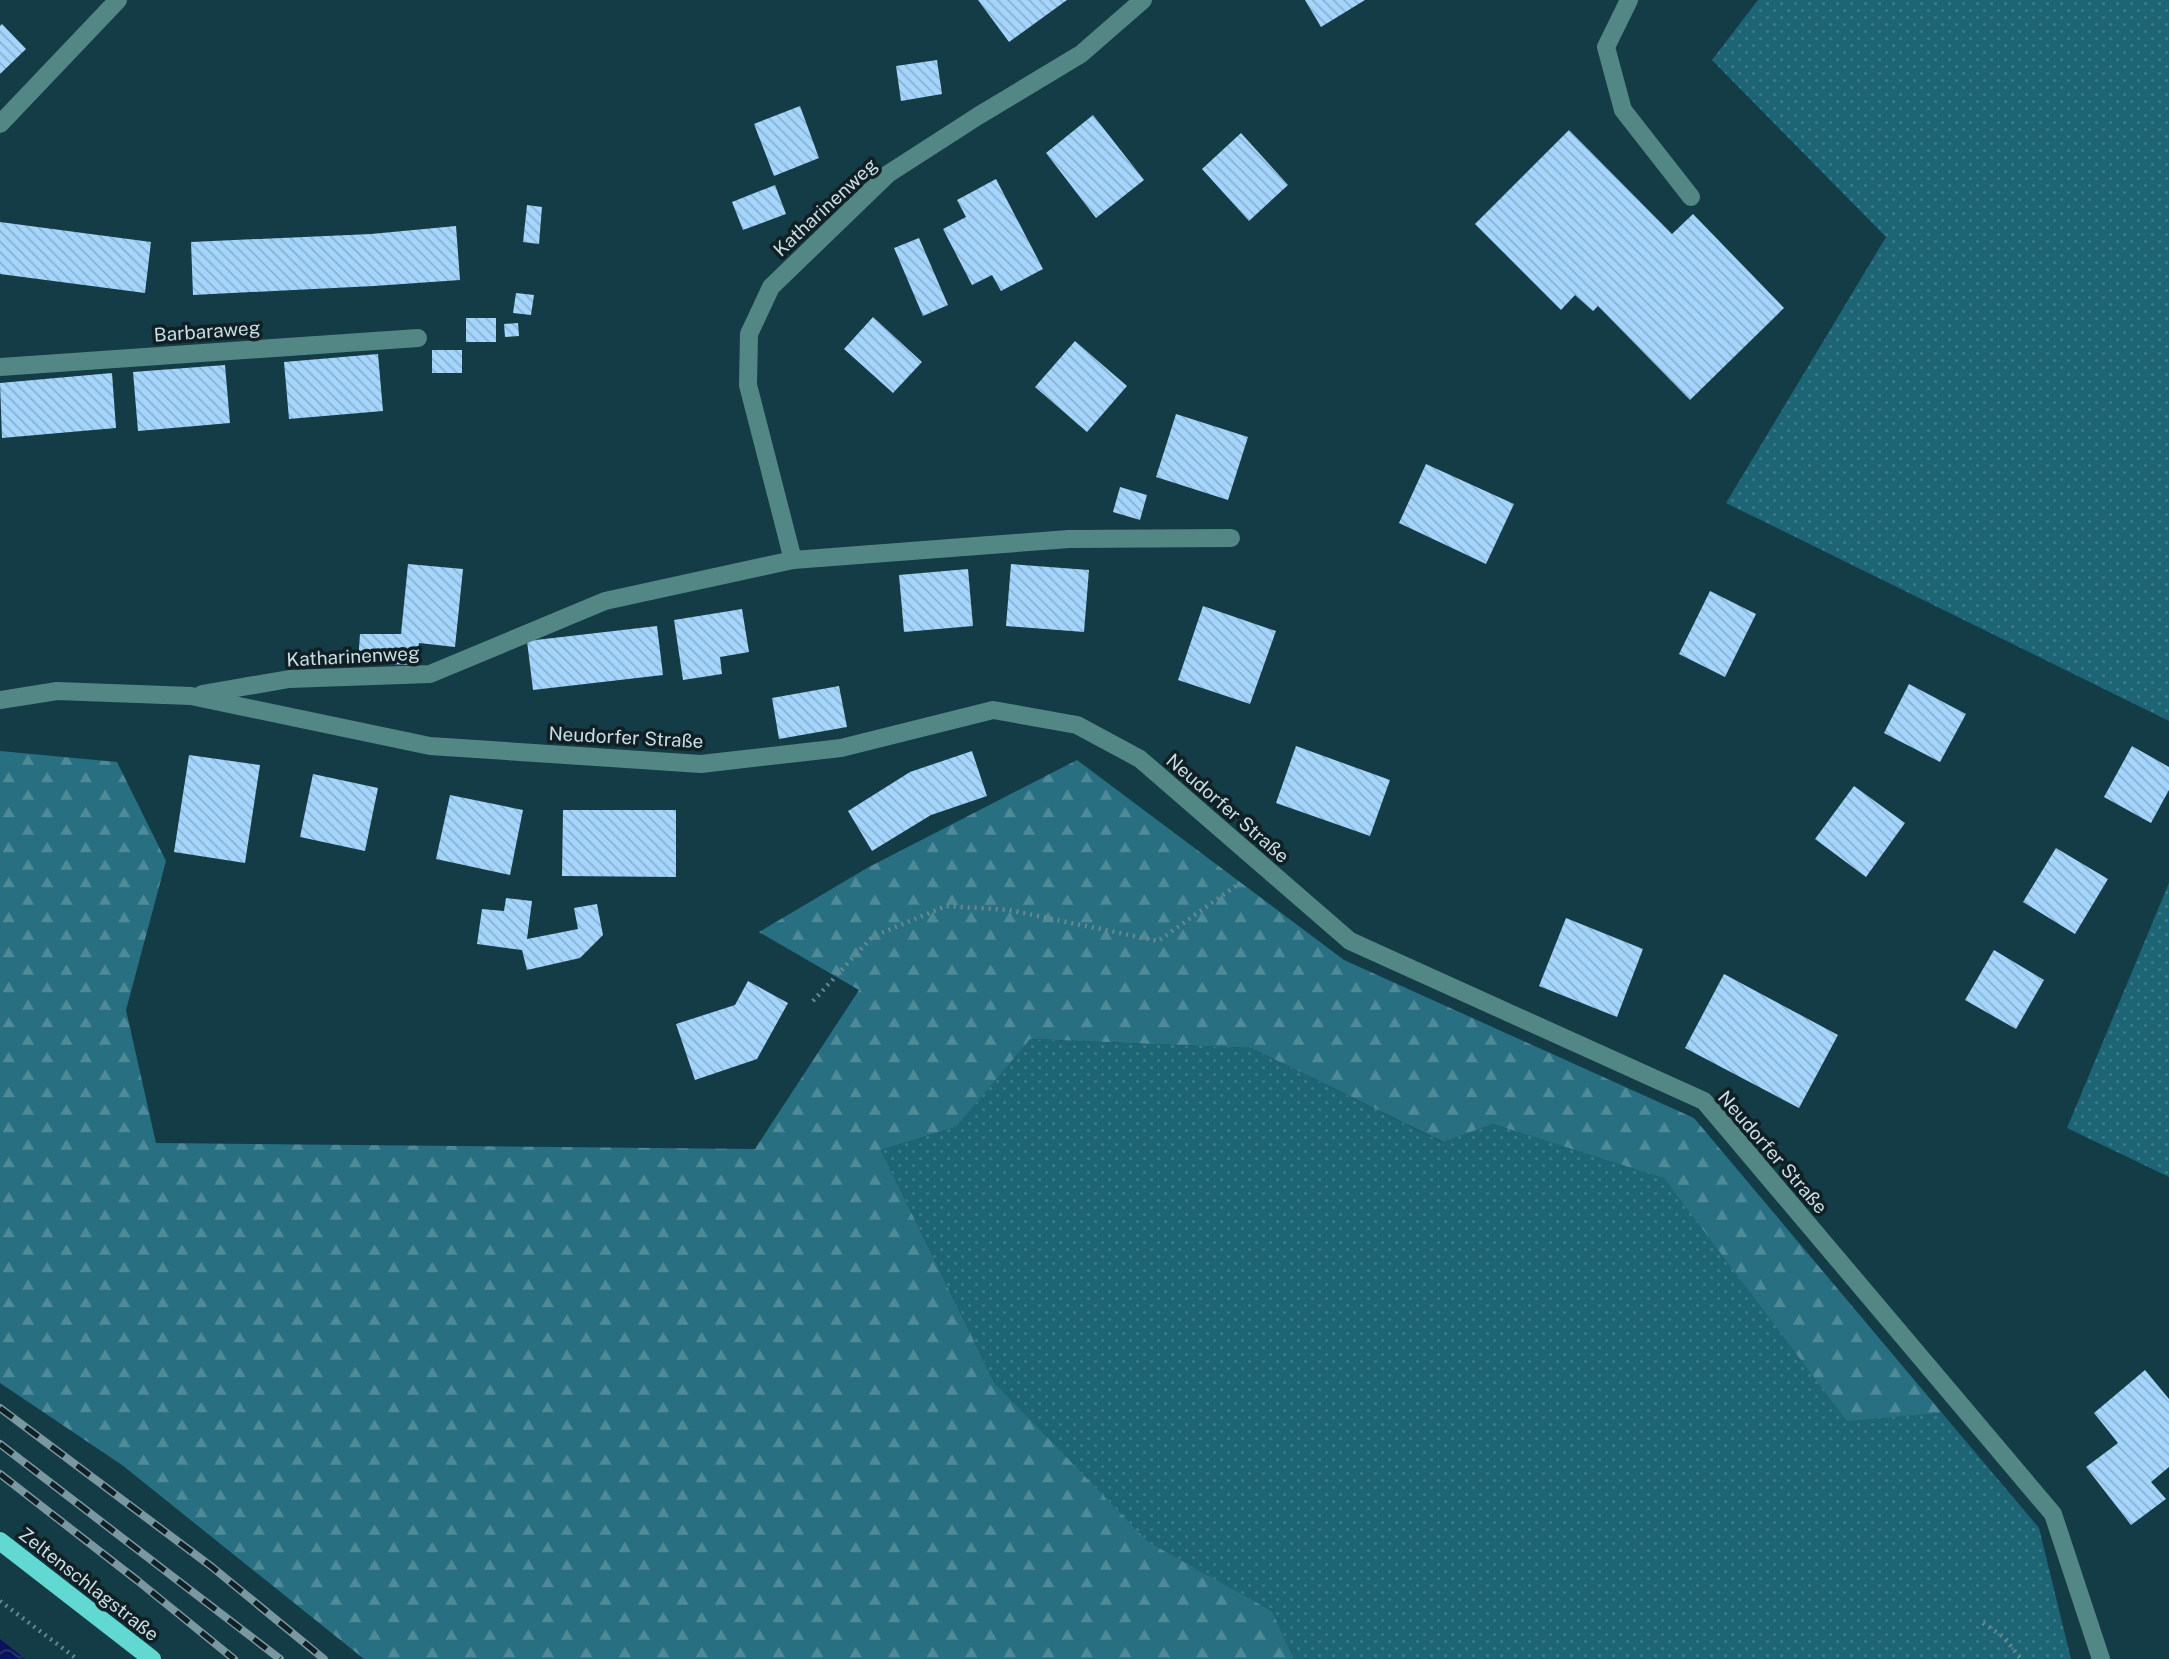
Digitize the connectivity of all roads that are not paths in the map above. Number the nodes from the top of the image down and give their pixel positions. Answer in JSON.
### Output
{"nodes":[{"id":1,"x":118,"y":0,"type":"edge"},
{"id":2,"x":1143,"y":0,"type":"edge"},
{"id":3,"x":1629,"y":0,"type":"edge"},
{"id":4,"x":0,"y":124,"type":"edge"},
{"id":5,"x":1691,"y":197,"type":"dead end"},
{"id":6,"x":418,"y":338,"type":"dead end"},
{"id":7,"x":0,"y":367,"type":"edge"},
{"id":8,"x":1231,"y":538,"type":"dead end"},
{"id":9,"x":793,"y":560,"type":"junction"},
{"id":10,"x":191,"y":695,"type":"junction"},
{"id":11,"x":0,"y":700,"type":"edge"},
{"id":12,"x":0,"y":1542,"type":"edge"},
{"id":13,"x":152,"y":1659,"type":"edge"},
{"id":14,"x":2101,"y":1659,"type":"edge"}],
"edges":[{"from":1,"to":4,"type":"street"},
{"from":2,"to":9,"type":"street","name":"Katharinenweg"},
{"from":3,"to":5,"type":"street"},
{"from":6,"to":7,"type":"street","name":"Barbaraweg"},
{"from":8,"to":9,"type":"street","name":"Katharinenweg"},
{"from":9,"to":10,"type":"street","name":"Katharinenweg"},
{"from":10,"to":11,"type":"street","name":"Neudorfer Straße"},
{"from":10,"to":14,"type":"street","name":"Neudorfer Straße"},
{"from":12,"to":13,"type":"main road","name":"Zeltenschlagstraße"}]}
